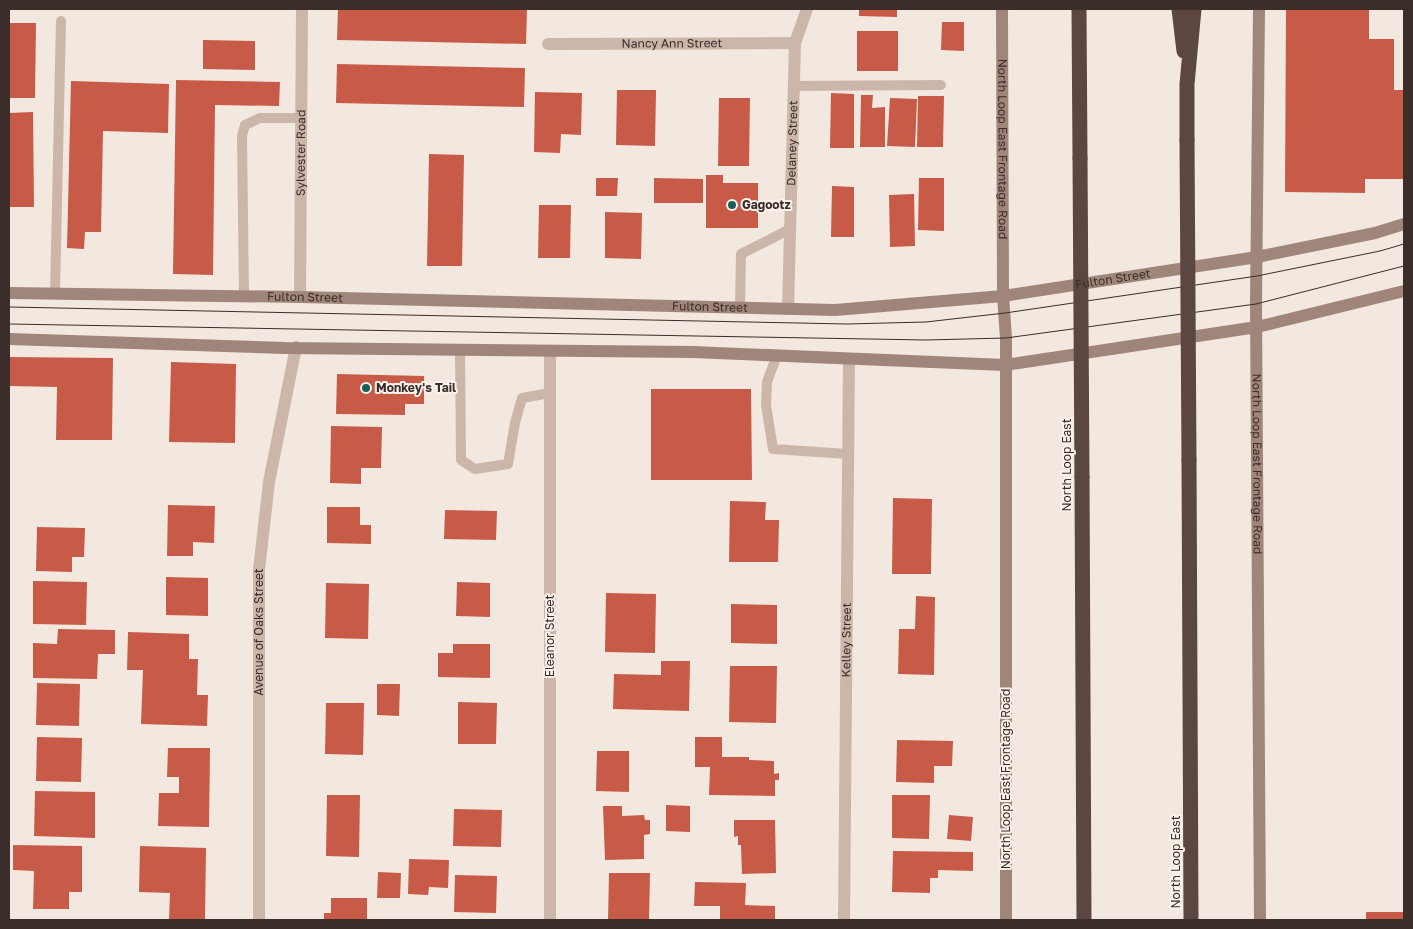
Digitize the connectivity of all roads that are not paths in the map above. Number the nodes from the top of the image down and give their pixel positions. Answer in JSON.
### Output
{"nodes":[{"id":1,"x":302,"y":9,"type":"edge"},
{"id":2,"x":807,"y":9,"type":"edge"},
{"id":3,"x":1002,"y":9,"type":"edge"},
{"id":4,"x":1079,"y":9,"type":"edge"},
{"id":5,"x":1179,"y":9,"type":"edge"},
{"id":6,"x":1194,"y":9,"type":"edge"},
{"id":7,"x":1259,"y":9,"type":"edge"},
{"id":8,"x":61,"y":21,"type":"dead end"},
{"id":9,"x":795,"y":43,"type":"junction"},
{"id":10,"x":548,"y":44,"type":"dead end"},
{"id":11,"x":941,"y":84,"type":"dead end"},
{"id":12,"x":1187,"y":84,"type":"junction"},
{"id":13,"x":793,"y":86,"type":"junction"},
{"id":14,"x":301,"y":118,"type":"junction"},
{"id":15,"x":1404,"y":224,"type":"edge"},
{"id":16,"x":790,"y":229,"type":"junction"},
{"id":17,"x":1258,"y":257,"type":"junction"},
{"id":18,"x":1401,"y":291,"type":"edge"},
{"id":19,"x":9,"y":293,"type":"edge"},
{"id":20,"x":55,"y":294,"type":"junction"},
{"id":21,"x":244,"y":296,"type":"junction"},
{"id":22,"x":1003,"y":296,"type":"junction"},
{"id":23,"x":300,"y":297,"type":"junction"},
{"id":24,"x":740,"y":308,"type":"junction"},
{"id":25,"x":788,"y":309,"type":"junction"},
{"id":26,"x":1257,"y":326,"type":"junction"},
{"id":27,"x":9,"y":339,"type":"edge"},
{"id":28,"x":296,"y":348,"type":"junction"},
{"id":29,"x":460,"y":350,"type":"junction"},
{"id":30,"x":550,"y":351,"type":"junction"},
{"id":31,"x":777,"y":355,"type":"junction"},
{"id":32,"x":849,"y":359,"type":"junction"},
{"id":33,"x":1005,"y":365,"type":"junction"},
{"id":34,"x":550,"y":393,"type":"junction"},
{"id":35,"x":848,"y":454,"type":"junction"},
{"id":36,"x":259,"y":920,"type":"edge"},
{"id":37,"x":550,"y":920,"type":"edge"},
{"id":38,"x":844,"y":920,"type":"edge"},
{"id":39,"x":1006,"y":920,"type":"edge"},
{"id":40,"x":1084,"y":920,"type":"edge"},
{"id":41,"x":1191,"y":920,"type":"edge"},
{"id":42,"x":1260,"y":920,"type":"edge"}],
"edges":[{"from":1,"to":14,"type":"street","name":"Sylvester Road"},
{"from":2,"to":9,"type":"street","name":"Delaney Street"},
{"from":3,"to":22,"type":"main road","name":"North Loop East Frontage Road"},
{"from":4,"to":40,"type":"highway","name":"North Loop East","bridge":true},
{"from":5,"to":12,"type":"highway"},
{"from":6,"to":12,"type":"highway"},
{"from":7,"to":17,"type":"main road","name":"North Loop East Frontage Road"},
{"from":8,"to":20,"type":"lane"},
{"from":9,"to":10,"type":"street","name":"Nancy Ann Street"},
{"from":9,"to":13,"type":"street","name":"Delaney Street"},
{"from":11,"to":13,"type":"lane"},
{"from":12,"to":41,"type":"highway","name":"North Loop East","bridge":true},
{"from":13,"to":16,"type":"street","name":"Delaney Street"},
{"from":14,"to":21,"type":"lane"},
{"from":14,"to":23,"type":"street","name":"Sylvester Road"},
{"from":15,"to":17,"type":"main road","name":"Fulton Street"},
{"from":16,"to":24,"type":"lane"},
{"from":16,"to":25,"type":"street","name":"Delaney Street"},
{"from":17,"to":22,"type":"main road","name":"Fulton Street"},
{"from":17,"to":26,"type":"main road","name":"North Loop East Frontage Road"},
{"from":18,"to":26,"type":"main road"},
{"from":19,"to":20,"type":"main road","name":"Fulton Street"},
{"from":20,"to":21,"type":"main road","name":"Fulton Street"},
{"from":21,"to":23,"type":"main road","name":"Fulton Street"},
{"from":22,"to":25,"type":"main road","name":"Fulton Street"},
{"from":22,"to":33,"type":"main road","name":"North Loop East Frontage Road"},
{"from":23,"to":24,"type":"main road","name":"Fulton Street"},
{"from":24,"to":25,"type":"main road","name":"Fulton Street"},
{"from":26,"to":33,"type":"main road"},
{"from":26,"to":42,"type":"main road","name":"North Loop East Frontage Road"},
{"from":27,"to":28,"type":"main road"},
{"from":28,"to":29,"type":"main road"},
{"from":28,"to":36,"type":"street","name":"Avenue of Oaks Street"},
{"from":29,"to":30,"type":"main road"},
{"from":29,"to":34,"type":"lane"},
{"from":30,"to":31,"type":"main road"},
{"from":30,"to":34,"type":"street","name":"Eleanor Street"},
{"from":31,"to":32,"type":"main road"},
{"from":31,"to":35,"type":"lane"},
{"from":32,"to":33,"type":"main road"},
{"from":32,"to":35,"type":"street","name":"Kelley Street"},
{"from":33,"to":39,"type":"main road","name":"North Loop East Frontage Road"},
{"from":34,"to":37,"type":"street","name":"Eleanor Street"},
{"from":35,"to":38,"type":"street","name":"Kelley Street"}]}
